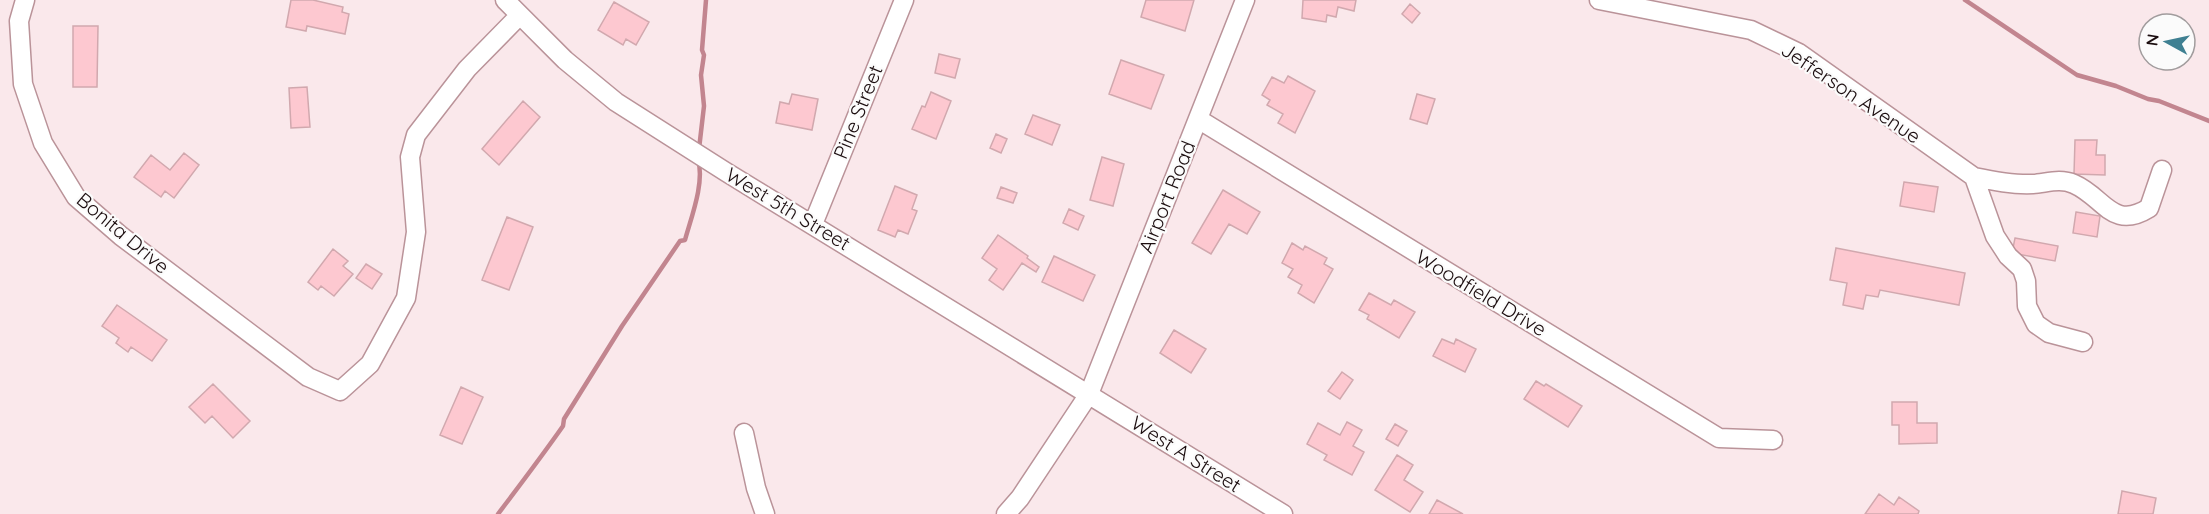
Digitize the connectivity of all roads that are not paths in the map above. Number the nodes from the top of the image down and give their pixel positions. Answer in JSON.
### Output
{"nodes":[{"id":1,"x":25,"y":0,"type":"edge"},
{"id":2,"x":505,"y":0,"type":"edge"},
{"id":3,"x":904,"y":0,"type":"edge"},
{"id":4,"x":1245,"y":0,"type":"edge"},
{"id":5,"x":1599,"y":0,"type":"edge"},
{"id":6,"x":519,"y":16,"type":"junction"},
{"id":7,"x":1198,"y":119,"type":"junction"},
{"id":8,"x":2162,"y":170,"type":"dead end"},
{"id":9,"x":1974,"y":177,"type":"junction"},
{"id":10,"x":813,"y":224,"type":"junction"},
{"id":11,"x":2083,"y":342,"type":"dead end"},
{"id":12,"x":1089,"y":394,"type":"junction"},
{"id":13,"x":744,"y":433,"type":"dead end"},
{"id":14,"x":1773,"y":441,"type":"dead end"},
{"id":15,"x":765,"y":514,"type":"edge"},
{"id":16,"x":1006,"y":514,"type":"edge"},
{"id":17,"x":1283,"y":514,"type":"edge"}],
"edges":[{"from":1,"to":6,"type":"street","name":"Bonita Drive"},
{"from":2,"to":6,"type":"street","name":"West 5th Street"},
{"from":3,"to":10,"type":"street","name":"Pine Street"},
{"from":4,"to":7,"type":"street","name":"Airport Road"},
{"from":5,"to":9,"type":"street","name":"Jefferson Avenue"},
{"from":6,"to":10,"type":"street","name":"West 5th Street"},
{"from":7,"to":12,"type":"street","name":"Airport Road"},
{"from":7,"to":14,"type":"street","name":"Woodfield Drive"},
{"from":8,"to":9,"type":"street"},
{"from":9,"to":11,"type":"street"},
{"from":10,"to":12,"type":"street","name":"West 5th Street"},
{"from":12,"to":16,"type":"street","name":"Airport Road"},
{"from":12,"to":17,"type":"street","name":"West A Street"},
{"from":13,"to":15,"type":"street"}]}
